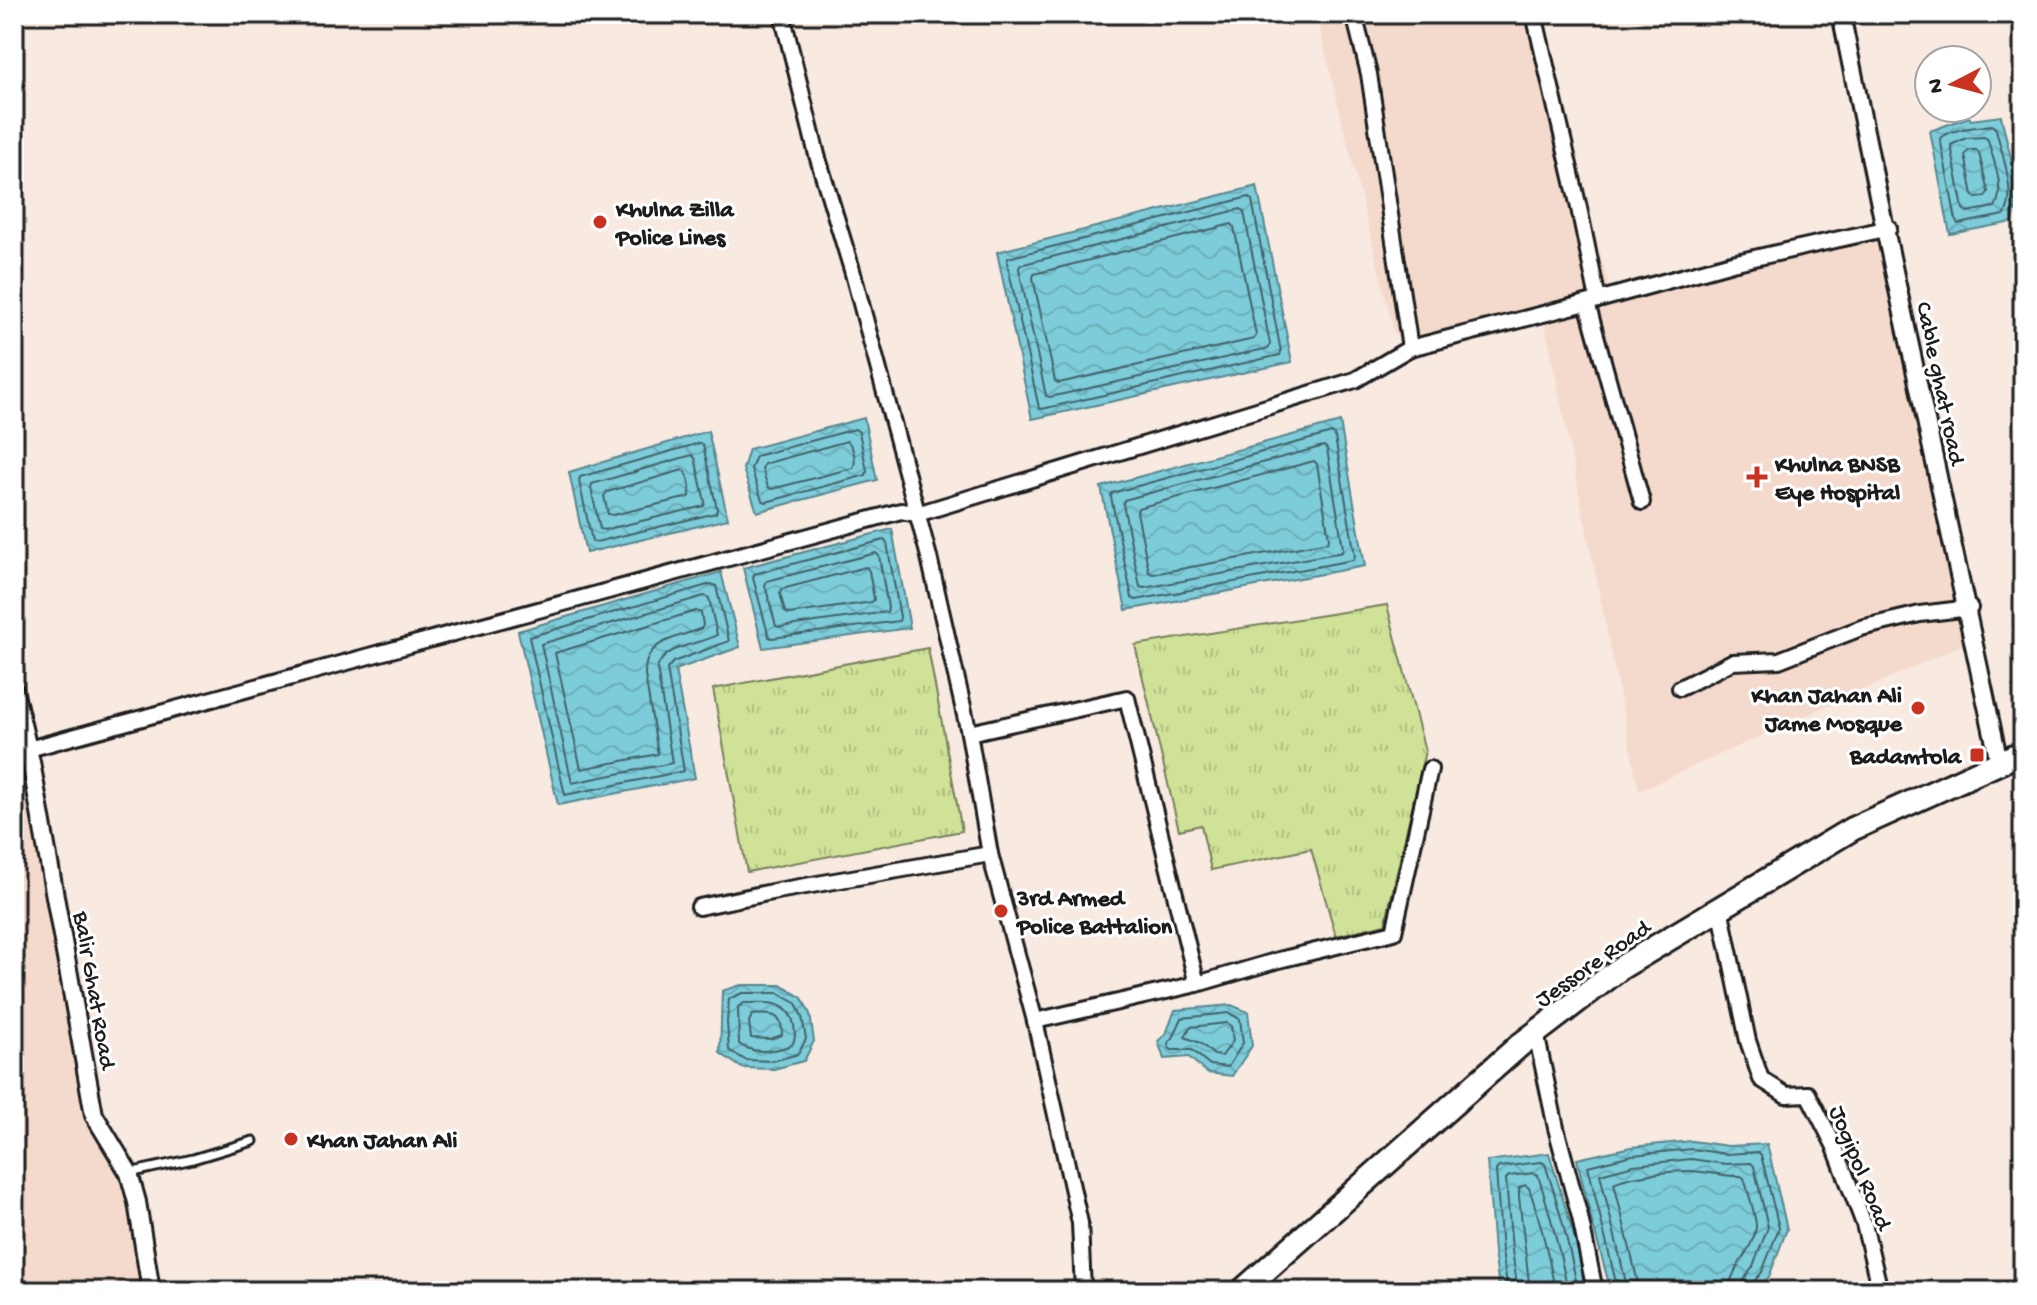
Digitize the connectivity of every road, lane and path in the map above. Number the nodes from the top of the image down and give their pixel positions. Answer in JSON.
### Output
{"nodes":[{"id":1,"x":782,"y":14,"type":"edge"},
{"id":2,"x":1354,"y":14,"type":"edge"},
{"id":3,"x":1534,"y":14,"type":"edge"},
{"id":4,"x":1844,"y":14,"type":"edge"},
{"id":5,"x":1887,"y":229,"type":"junction"},
{"id":6,"x":1593,"y":301,"type":"junction"},
{"id":7,"x":1410,"y":348,"type":"junction"},
{"id":8,"x":1642,"y":502,"type":"dead end"},
{"id":9,"x":917,"y":514,"type":"junction"},
{"id":10,"x":1968,"y":608,"type":"junction"},
{"id":11,"x":1680,"y":688,"type":"dead end"},
{"id":12,"x":14,"y":690,"type":"edge"},
{"id":13,"x":14,"y":721,"type":"edge"},
{"id":14,"x":969,"y":733,"type":"junction"},
{"id":15,"x":21,"y":751,"type":"edge"},
{"id":16,"x":2008,"y":758,"type":"edge"},
{"id":17,"x":1430,"y":769,"type":"dead end"},
{"id":18,"x":990,"y":854,"type":"junction"},
{"id":19,"x":699,"y":907,"type":"dead end"},
{"id":20,"x":1720,"y":908,"type":"junction"},
{"id":21,"x":1197,"y":984,"type":"junction"},
{"id":22,"x":1035,"y":1021,"type":"junction"},
{"id":23,"x":1536,"y":1033,"type":"junction"},
{"id":24,"x":253,"y":1141,"type":"dead end"},
{"id":25,"x":129,"y":1173,"type":"junction"},
{"id":26,"x":1261,"y":1283,"type":"edge"},
{"id":27,"x":143,"y":1291,"type":"edge"},
{"id":28,"x":151,"y":1291,"type":"edge"},
{"id":29,"x":1083,"y":1291,"type":"edge"},
{"id":30,"x":1242,"y":1291,"type":"edge"},
{"id":31,"x":1595,"y":1291,"type":"edge"},
{"id":32,"x":1880,"y":1291,"type":"edge"}],
"edges":[{"from":1,"to":9,"type":"street"},
{"from":2,"to":7,"type":"street"},
{"from":3,"to":6,"type":"street"},
{"from":4,"to":5,"type":"street","name":"Cable ghat road"},
{"from":5,"to":6,"type":"street"},
{"from":5,"to":10,"type":"street","name":"Cable ghat road"},
{"from":6,"to":7,"type":"street"},
{"from":6,"to":8,"type":"street"},
{"from":7,"to":9,"type":"street"},
{"from":9,"to":14,"type":"street"},
{"from":9,"to":15,"type":"street"},
{"from":10,"to":11,"type":"street"},
{"from":10,"to":16,"type":"street","name":"Cable ghat road"},
{"from":12,"to":15,"type":"street","name":"Balir Ghat Road"},
{"from":13,"to":15,"type":"street","name":"Balir Ghat Road"},
{"from":14,"to":18,"type":"street"},
{"from":14,"to":21,"type":"street"},
{"from":15,"to":25,"type":"street","name":"Balir Ghat Road"},
{"from":15,"to":27,"type":"street","name":"Balir Ghat Road"},
{"from":16,"to":20,"type":"highway","name":"Jessore Road"},
{"from":17,"to":21,"type":"street"},
{"from":18,"to":19,"type":"street"},
{"from":18,"to":22,"type":"street"},
{"from":20,"to":23,"type":"highway","name":"Jessore Road"},
{"from":20,"to":32,"type":"street","name":"Jogipol Road"},
{"from":21,"to":22,"type":"street"},
{"from":22,"to":29,"type":"street"},
{"from":23,"to":26,"type":"highway","name":"Jessore Road"},
{"from":23,"to":31,"type":"street"},
{"from":24,"to":25,"type":"lane"},
{"from":25,"to":28,"type":"street","name":"Balir Ghat Road"},
{"from":26,"to":30,"type":"highway","name":"Jessore Road"}]}
